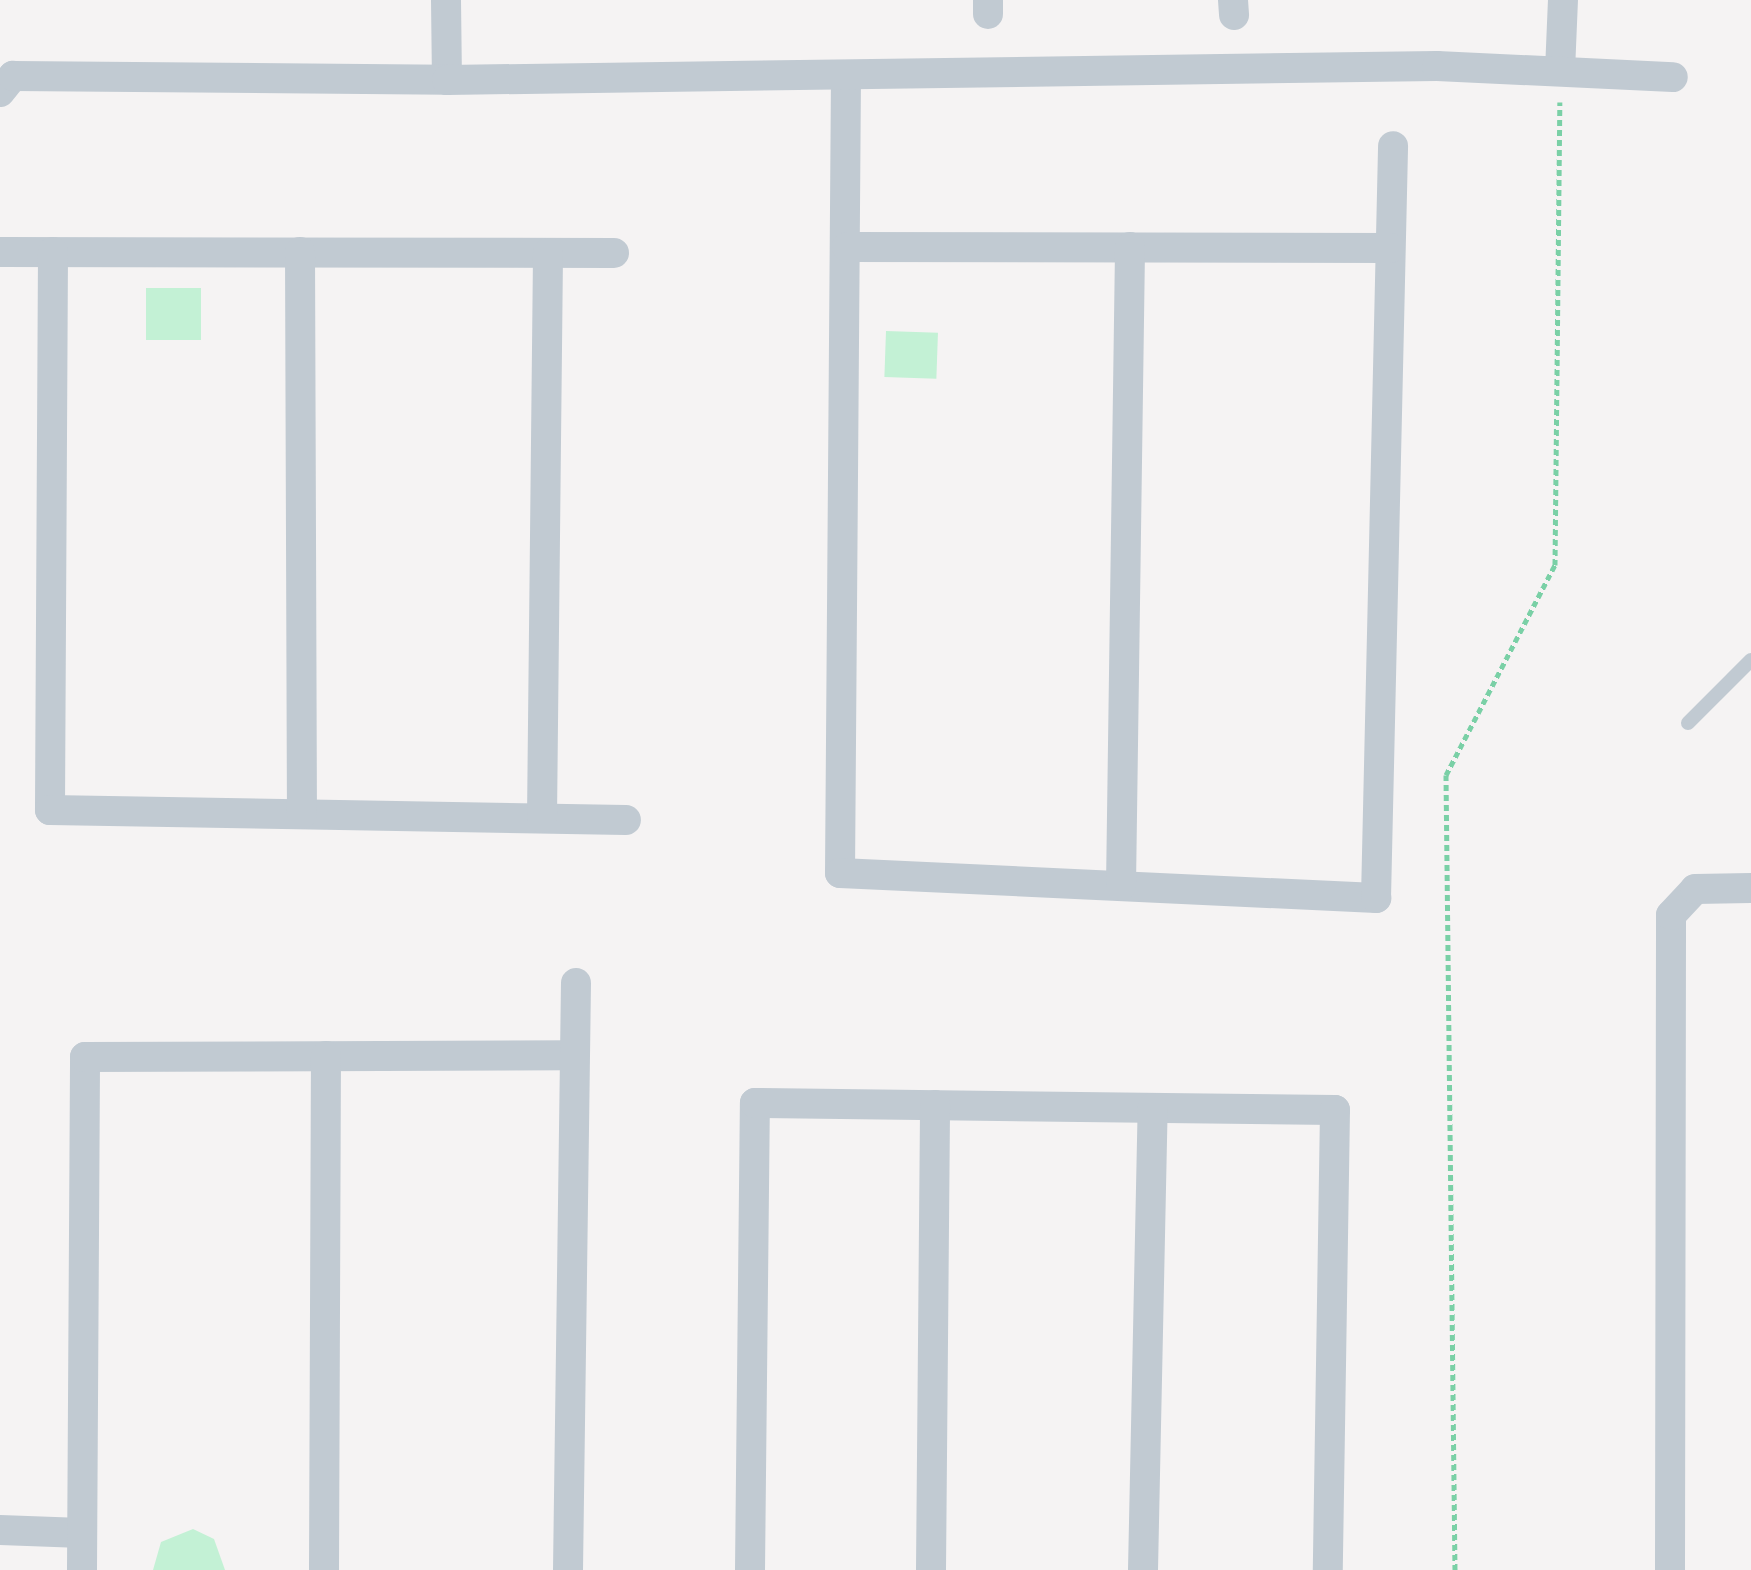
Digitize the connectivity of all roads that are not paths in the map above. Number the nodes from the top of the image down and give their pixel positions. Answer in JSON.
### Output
{"nodes":[{"id":1,"x":446,"y":0,"type":"edge"},
{"id":2,"x":1563,"y":0,"type":"edge"},
{"id":3,"x":1560,"y":71,"type":"junction"},
{"id":4,"x":846,"y":75,"type":"junction"},
{"id":5,"x":1673,"y":77,"type":"dead end"},
{"id":6,"x":447,"y":80,"type":"junction"},
{"id":7,"x":0,"y":92,"type":"edge"},
{"id":8,"x":1393,"y":146,"type":"dead end"},
{"id":9,"x":847,"y":247,"type":"junction"},
{"id":10,"x":1130,"y":247,"type":"junction"},
{"id":11,"x":1390,"y":248,"type":"junction"},
{"id":12,"x":0,"y":252,"type":"edge"},
{"id":13,"x":53,"y":252,"type":"junction"},
{"id":14,"x":300,"y":252,"type":"junction"},
{"id":15,"x":548,"y":253,"type":"junction"},
{"id":16,"x":614,"y":253,"type":"dead end"},
{"id":17,"x":1751,"y":660,"type":"edge"},
{"id":18,"x":1688,"y":723,"type":"dead end"},
{"id":19,"x":302,"y":814,"type":"junction"},
{"id":20,"x":542,"y":818,"type":"junction"},
{"id":21,"x":626,"y":820,"type":"dead end"},
{"id":22,"x":1121,"y":886,"type":"junction"},
{"id":23,"x":1751,"y":888,"type":"edge"},
{"id":24,"x":576,"y":983,"type":"dead end"},
{"id":25,"x":573,"y":1055,"type":"junction"},
{"id":26,"x":326,"y":1056,"type":"junction"},
{"id":27,"x":935,"y":1105,"type":"junction"},
{"id":28,"x":1153,"y":1108,"type":"junction"},
{"id":29,"x":0,"y":1530,"type":"edge"},
{"id":30,"x":82,"y":1533,"type":"junction"},
{"id":31,"x":82,"y":1570,"type":"edge"},
{"id":32,"x":324,"y":1570,"type":"edge"},
{"id":33,"x":568,"y":1570,"type":"edge"},
{"id":34,"x":750,"y":1570,"type":"edge"},
{"id":35,"x":931,"y":1570,"type":"edge"},
{"id":36,"x":1143,"y":1570,"type":"edge"},
{"id":37,"x":1328,"y":1570,"type":"edge"},
{"id":38,"x":1670,"y":1570,"type":"edge"}],
"edges":[{"from":1,"to":6,"type":"street"},
{"from":2,"to":3,"type":"street"},
{"from":3,"to":4,"type":"street"},
{"from":3,"to":5,"type":"street"},
{"from":4,"to":6,"type":"street"},
{"from":4,"to":9,"type":"street"},
{"from":6,"to":7,"type":"street"},
{"from":8,"to":11,"type":"street"},
{"from":9,"to":10,"type":"street"},
{"from":9,"to":22,"type":"street"},
{"from":10,"to":11,"type":"street"},
{"from":10,"to":22,"type":"street"},
{"from":11,"to":22,"type":"street"},
{"from":12,"to":13,"type":"street"},
{"from":13,"to":14,"type":"street"},
{"from":13,"to":19,"type":"street"},
{"from":14,"to":15,"type":"street"},
{"from":14,"to":19,"type":"street"},
{"from":15,"to":16,"type":"street"},
{"from":15,"to":20,"type":"street"},
{"from":17,"to":18,"type":"lane"},
{"from":19,"to":20,"type":"street"},
{"from":20,"to":21,"type":"street"},
{"from":23,"to":38,"type":"street"},
{"from":24,"to":25,"type":"street"},
{"from":25,"to":26,"type":"street"},
{"from":25,"to":33,"type":"street"},
{"from":26,"to":30,"type":"street"},
{"from":26,"to":32,"type":"street"},
{"from":27,"to":28,"type":"street"},
{"from":27,"to":34,"type":"street"},
{"from":27,"to":35,"type":"street"},
{"from":28,"to":36,"type":"street"},
{"from":28,"to":37,"type":"street"},
{"from":29,"to":30,"type":"street"},
{"from":30,"to":31,"type":"street"}]}
